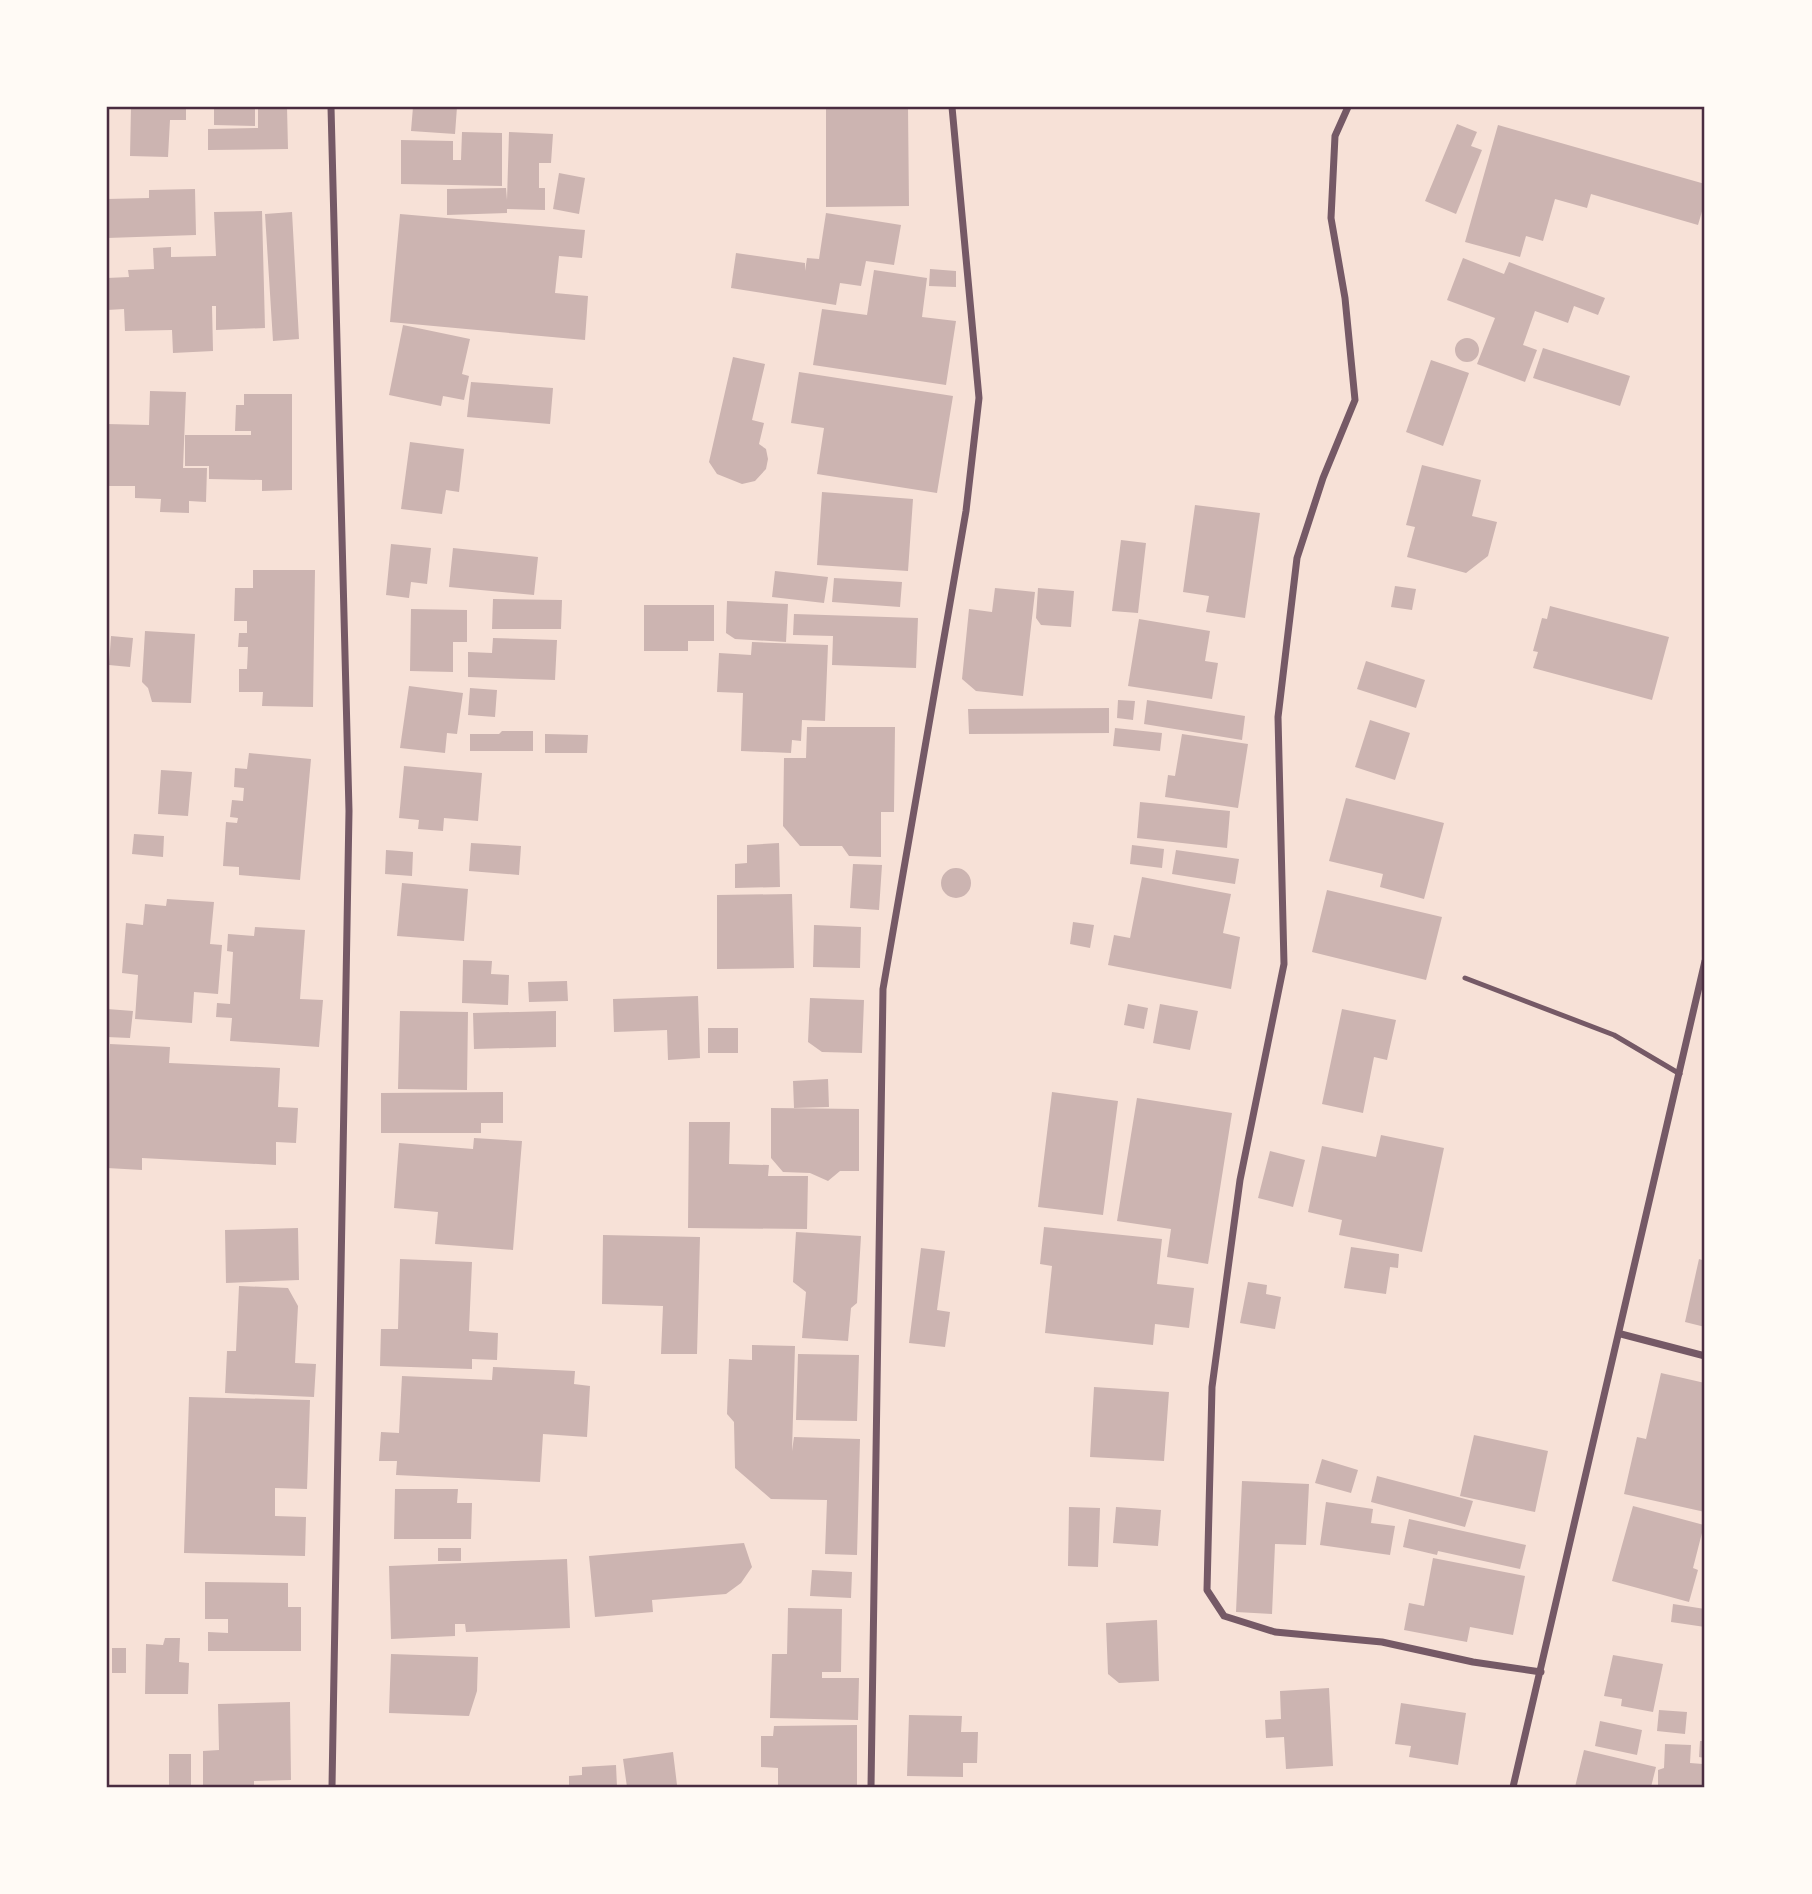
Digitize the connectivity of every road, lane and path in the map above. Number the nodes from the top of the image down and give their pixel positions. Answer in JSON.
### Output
{"nodes":[{"id":1,"x":331,"y":107,"type":"edge"},
{"id":2,"x":952,"y":107,"type":"edge"},
{"id":3,"x":1348,"y":107,"type":"edge"},
{"id":4,"x":1705,"y":961,"type":"edge"},
{"id":5,"x":1465,"y":978,"type":"dead end"},
{"id":6,"x":1680,"y":1074,"type":"junction"},
{"id":7,"x":1621,"y":1334,"type":"junction"},
{"id":8,"x":1705,"y":1356,"type":"edge"},
{"id":9,"x":1541,"y":1672,"type":"junction"},
{"id":10,"x":332,"y":1787,"type":"edge"},
{"id":11,"x":871,"y":1787,"type":"edge"},
{"id":12,"x":1514,"y":1787,"type":"edge"}],
"edges":[{"from":1,"to":10,"type":"street"},
{"from":2,"to":11,"type":"street"},
{"from":3,"to":9,"type":"street"},
{"from":4,"to":6,"type":"street"},
{"from":5,"to":6,"type":"lane"},
{"from":6,"to":7,"type":"street"},
{"from":7,"to":8,"type":"street"},
{"from":7,"to":9,"type":"street"},
{"from":9,"to":12,"type":"street"}]}
